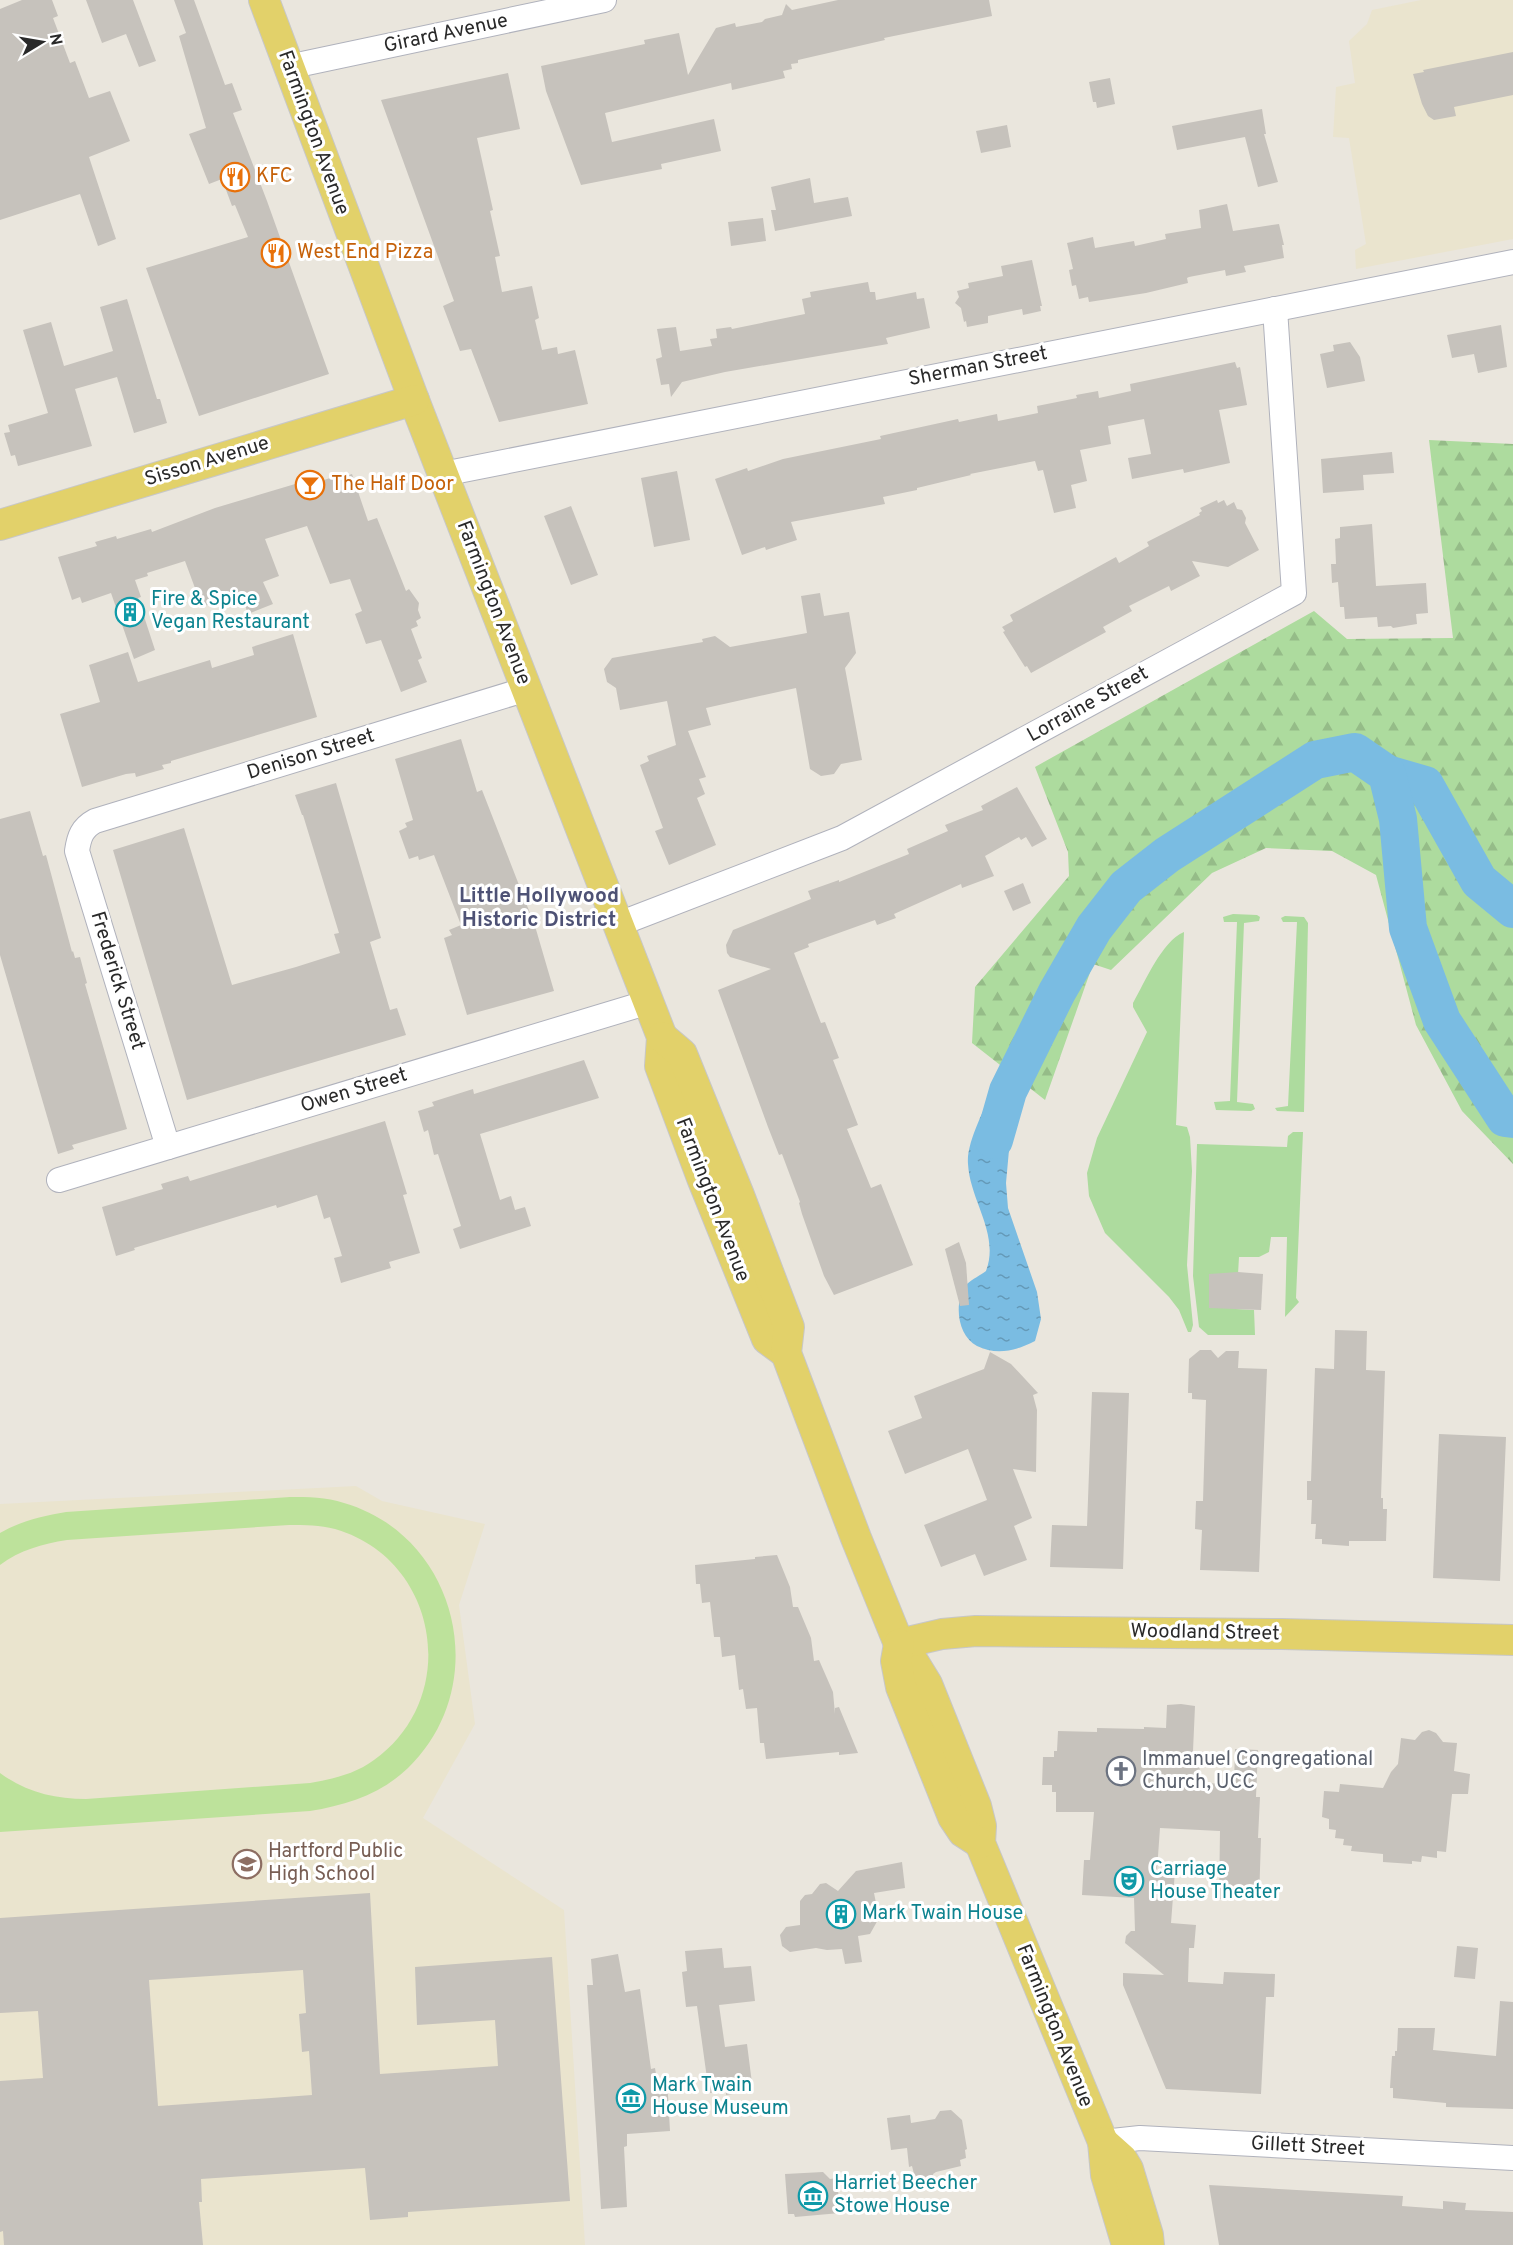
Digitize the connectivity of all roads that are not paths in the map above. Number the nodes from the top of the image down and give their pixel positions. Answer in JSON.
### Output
{"nodes":[{"id":1,"x":264,"y":0,"type":"edge"},
{"id":2,"x":604,"y":0,"type":"edge"},
{"id":3,"x":288,"y":68,"type":"junction"},
{"id":4,"x":1513,"y":262,"type":"edge"},
{"id":5,"x":1275,"y":309,"type":"junction"},
{"id":6,"x":414,"y":400,"type":"junction"},
{"id":7,"x":443,"y":474,"type":"junction"},
{"id":8,"x":0,"y":525,"type":"edge"},
{"id":9,"x":527,"y":689,"type":"junction"},
{"id":10,"x":95,"y":821,"type":"joint"},
{"id":11,"x":619,"y":924,"type":"junction"},
{"id":12,"x":649,"y":1002,"type":"junction"},
{"id":13,"x":168,"y":1147,"type":"junction"},
{"id":14,"x":59,"y":1180,"type":"dead end"},
{"id":15,"x":1513,"y":1640,"type":"edge"},
{"id":16,"x":899,"y":1644,"type":"junction"},
{"id":17,"x":1103,"y":2142,"type":"junction"},
{"id":18,"x":1513,"y":2157,"type":"edge"},
{"id":19,"x":1127,"y":2245,"type":"edge"},
{"id":20,"x":1149,"y":2245,"type":"edge"}],
"edges":[{"from":1,"to":3,"type":"main road","name":"Farmington Avenue"},
{"from":2,"to":3,"type":"street","name":"Girard Avenue"},
{"from":3,"to":6,"type":"main road","name":"Farmington Avenue"},
{"from":4,"to":5,"type":"street","name":"Sherman Street"},
{"from":5,"to":7,"type":"street","name":"Sherman Street"},
{"from":5,"to":11,"type":"street","name":"Lorraine Street"},
{"from":6,"to":7,"type":"main road","name":"Farmington Avenue"},
{"from":6,"to":8,"type":"main road","name":"Sisson Avenue"},
{"from":7,"to":9,"type":"main road","name":"Farmington Avenue"},
{"from":9,"to":10,"type":"street","name":"Denison Street"},
{"from":9,"to":11,"type":"main road","name":"Farmington Avenue"},
{"from":10,"to":13,"type":"street","name":"Frederick Street"},
{"from":11,"to":12,"type":"main road","name":"Farmington Avenue"},
{"from":12,"to":13,"type":"street","name":"Owen Street"},
{"from":12,"to":16,"type":"main road","name":"Farmington Avenue"},
{"from":13,"to":14,"type":"street","name":"Owen Street"},
{"from":15,"to":16,"type":"main road","name":"Woodland Street"},
{"from":16,"to":17,"type":"main road","name":"Farmington Avenue"},
{"from":17,"to":18,"type":"street","name":"Gillett Street"},
{"from":17,"to":19,"type":"main road","name":"Farmington Avenue"},
{"from":17,"to":20,"type":"main road","name":"Farmington Avenue"}]}
